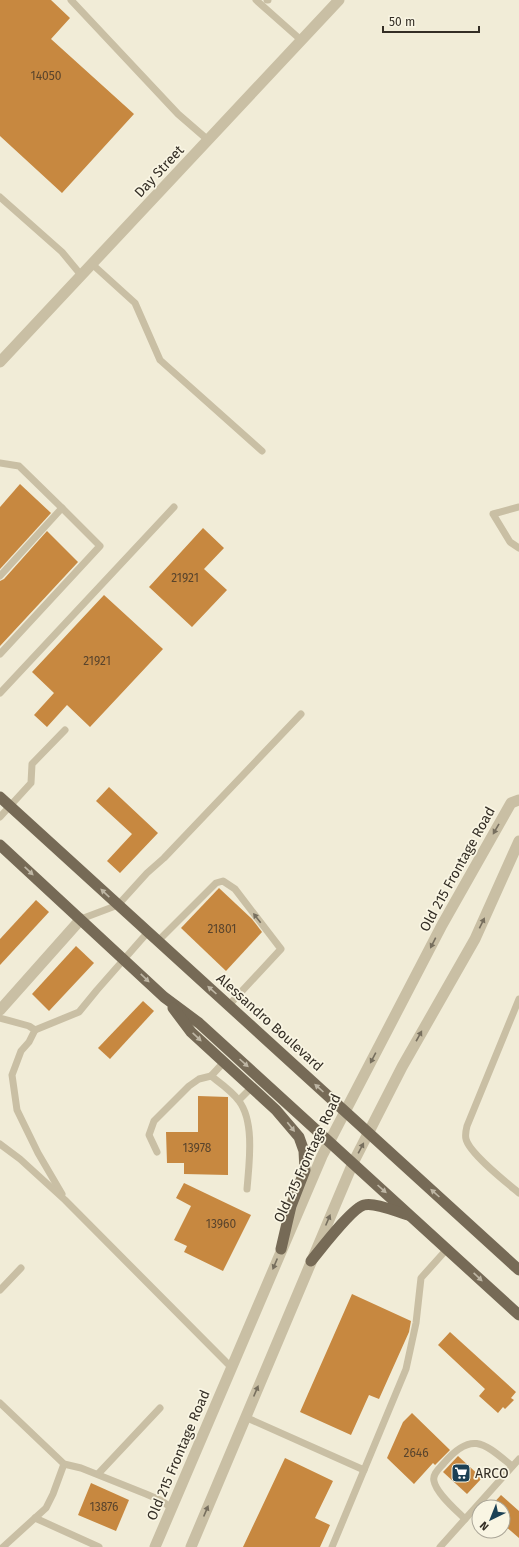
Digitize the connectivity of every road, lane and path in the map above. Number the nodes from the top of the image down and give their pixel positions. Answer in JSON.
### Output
{"nodes":[{"id":1,"x":71,"y":0,"type":"edge"},
{"id":2,"x":256,"y":0,"type":"edge"},
{"id":3,"x":338,"y":0,"type":"edge"},
{"id":4,"x":300,"y":40,"type":"junction"},
{"id":5,"x":208,"y":140,"type":"junction"},
{"id":6,"x":0,"y":197,"type":"edge"},
{"id":7,"x":92,"y":264,"type":"junction"},
{"id":8,"x":82,"y":275,"type":"junction"},
{"id":9,"x":0,"y":362,"type":"edge"},
{"id":10,"x":262,"y":451,"type":"dead end"},
{"id":11,"x":0,"y":463,"type":"edge"},
{"id":12,"x":174,"y":506,"type":"dead end"},
{"id":13,"x":519,"y":507,"type":"edge"},
{"id":14,"x":62,"y":508,"type":"junction"},
{"id":15,"x":519,"y":548,"type":"edge"},
{"id":16,"x":0,"y":576,"type":"edge"},
{"id":17,"x":0,"y":654,"type":"edge"},
{"id":18,"x":0,"y":693,"type":"edge"},
{"id":19,"x":301,"y":714,"type":"dead end"},
{"id":20,"x":65,"y":730,"type":"dead end"},
{"id":21,"x":0,"y":797,"type":"edge"},
{"id":22,"x":519,"y":800,"type":"edge"},
{"id":23,"x":10,"y":806,"type":"junction"},
{"id":24,"x":0,"y":817,"type":"edge"},
{"id":25,"x":519,"y":841,"type":"edge"},
{"id":26,"x":0,"y":845,"type":"edge"},
{"id":27,"x":118,"y":905,"type":"junction"},
{"id":28,"x":81,"y":919,"type":"junction"},
{"id":29,"x":148,"y":932,"type":"junction"},
{"id":30,"x":158,"y":941,"type":"junction"},
{"id":31,"x":124,"y":959,"type":"junction"},
{"id":32,"x":164,"y":997,"type":"junction"},
{"id":33,"x":519,"y":1000,"type":"edge"},
{"id":34,"x":229,"y":1005,"type":"junction"},
{"id":35,"x":0,"y":1010,"type":"edge"},
{"id":36,"x":0,"y":1018,"type":"edge"},
{"id":37,"x":35,"y":1030,"type":"junction"},
{"id":38,"x":224,"y":1062,"type":"junction"},
{"id":39,"x":211,"y":1076,"type":"junction"},
{"id":40,"x":252,"y":1088,"type":"junction"},
{"id":41,"x":239,"y":1100,"type":"junction"},
{"id":42,"x":345,"y":1111,"type":"junction"},
{"id":43,"x":369,"y":1133,"type":"junction"},
{"id":44,"x":329,"y":1141,"type":"junction"},
{"id":45,"x":0,"y":1144,"type":"edge"},
{"id":46,"x":157,"y":1152,"type":"dead end"},
{"id":47,"x":353,"y":1163,"type":"junction"},
{"id":48,"x":247,"y":1189,"type":"dead end"},
{"id":49,"x":519,"y":1193,"type":"edge"},
{"id":50,"x":65,"y":1200,"type":"junction"},
{"id":51,"x":412,"y":1216,"type":"junction"},
{"id":52,"x":282,"y":1249,"type":"junction"},
{"id":53,"x":447,"y":1249,"type":"junction"},
{"id":54,"x":311,"y":1261,"type":"junction"},
{"id":55,"x":21,"y":1268,"type":"dead end"},
{"id":56,"x":519,"y":1270,"type":"edge"},
{"id":57,"x":0,"y":1290,"type":"edge"},
{"id":58,"x":519,"y":1315,"type":"edge"},
{"id":59,"x":231,"y":1367,"type":"junction"},
{"id":60,"x":0,"y":1403,"type":"edge"},
{"id":61,"x":160,"y":1408,"type":"dead end"},
{"id":62,"x":245,"y":1417,"type":"junction"},
{"id":63,"x":519,"y":1459,"type":"edge"},
{"id":64,"x":64,"y":1464,"type":"junction"},
{"id":65,"x":512,"y":1466,"type":"junction"},
{"id":66,"x":364,"y":1470,"type":"junction"},
{"id":67,"x":98,"y":1474,"type":"junction"},
{"id":68,"x":172,"y":1508,"type":"junction"},
{"id":69,"x":35,"y":1518,"type":"junction"},
{"id":70,"x":465,"y":1519,"type":"junction"},
{"id":71,"x":3,"y":1547,"type":"edge"},
{"id":72,"x":99,"y":1547,"type":"edge"},
{"id":73,"x":155,"y":1547,"type":"edge"},
{"id":74,"x":191,"y":1547,"type":"edge"},
{"id":75,"x":332,"y":1547,"type":"edge"},
{"id":76,"x":440,"y":1547,"type":"edge"}],
"edges":[{"from":1,"to":5,"type":"lane"},
{"from":2,"to":4,"type":"lane"},
{"from":3,"to":4,"type":"street","name":"Day Street"},
{"from":4,"to":5,"type":"street","name":"Day Street"},
{"from":5,"to":7,"type":"street","name":"Day Street"},
{"from":6,"to":8,"type":"lane"},
{"from":7,"to":8,"type":"street","name":"Day Street"},
{"from":7,"to":10,"type":"lane"},
{"from":8,"to":9,"type":"street","name":"Day Street"},
{"from":11,"to":14,"type":"lane"},
{"from":12,"to":18,"type":"lane"},
{"from":13,"to":15,"type":"lane"},
{"from":14,"to":16,"type":"lane"},
{"from":14,"to":17,"type":"lane"},
{"from":19,"to":27,"type":"lane"},
{"from":20,"to":23,"type":"lane"},
{"from":21,"to":23,"type":"main road","name":"Alessandro Boulevard"},
{"from":22,"to":42,"type":"street","name":"Old 215 Frontage Road","one_way":true},
{"from":23,"to":24,"type":"lane"},
{"from":27,"to":23,"type":"main road","name":"Alessandro Boulevard","one_way":true},
{"from":43,"to":25,"type":"street","one_way":true},
{"from":26,"to":28,"type":"main road","one_way":true},
{"from":27,"to":28,"type":"lane"},
{"from":27,"to":29,"type":"main road","name":"Alessandro Boulevard"},
{"from":28,"to":31,"type":"main road"},
{"from":28,"to":35,"type":"street"},
{"from":29,"to":30,"type":"main road","name":"Alessandro Boulevard"},
{"from":29,"to":31,"type":"lane"},
{"from":34,"to":30,"type":"main road","name":"Alessandro Boulevard","one_way":true},
{"from":34,"to":30,"type":"lane","one_way":true},
{"from":31,"to":32,"type":"main road","one_way":true},
{"from":31,"to":37,"type":"lane"},
{"from":32,"to":38,"type":"main road","one_way":true},
{"from":32,"to":44,"type":"main road","one_way":true},
{"from":33,"to":49,"type":"lane"},
{"from":42,"to":34,"type":"main road","name":"Alessandro Boulevard","one_way":true},
{"from":36,"to":37,"type":"lane"},
{"from":37,"to":50,"type":"lane"},
{"from":38,"to":39,"type":"lane"},
{"from":38,"to":40,"type":"main road"},
{"from":39,"to":41,"type":"lane"},
{"from":39,"to":46,"type":"lane"},
{"from":40,"to":41,"type":"lane"},
{"from":40,"to":52,"type":"main road","one_way":true},
{"from":41,"to":48,"type":"lane"},
{"from":42,"to":43,"type":"main road","name":"Alessandro Boulevard"},
{"from":42,"to":44,"type":"street","name":"Old 215 Frontage Road"},
{"from":47,"to":43,"type":"street","one_way":true},
{"from":56,"to":43,"type":"main road","name":"Alessandro Boulevard","one_way":true},
{"from":44,"to":47,"type":"main road"},
{"from":44,"to":52,"type":"street","name":"Old 215 Frontage Road"},
{"from":45,"to":50,"type":"lane"},
{"from":47,"to":51,"type":"main road","one_way":true},
{"from":54,"to":47,"type":"street","one_way":true},
{"from":50,"to":59,"type":"lane"},
{"from":51,"to":53,"type":"main road"},
{"from":51,"to":54,"type":"main road"},
{"from":52,"to":59,"type":"street","name":"Old 215 Frontage Road","one_way":true},
{"from":53,"to":58,"type":"main road","one_way":true},
{"from":53,"to":66,"type":"lane"},
{"from":62,"to":54,"type":"street","one_way":true},
{"from":55,"to":57,"type":"lane"},
{"from":59,"to":68,"type":"street","name":"Old 215 Frontage Road"},
{"from":60,"to":64,"type":"lane"},
{"from":61,"to":67,"type":"lane"},
{"from":62,"to":66,"type":"lane"},
{"from":74,"to":62,"type":"street","one_way":true},
{"from":63,"to":65,"type":"lane"},
{"from":64,"to":67,"type":"lane"},
{"from":64,"to":69,"type":"lane"},
{"from":65,"to":70,"type":"lane"},
{"from":65,"to":70,"type":"lane"},
{"from":66,"to":75,"type":"lane"},
{"from":67,"to":68,"type":"lane"},
{"from":68,"to":73,"type":"street","name":"Old 215 Frontage Road"},
{"from":69,"to":71,"type":"lane"},
{"from":69,"to":72,"type":"lane"},
{"from":70,"to":76,"type":"lane"}]}
